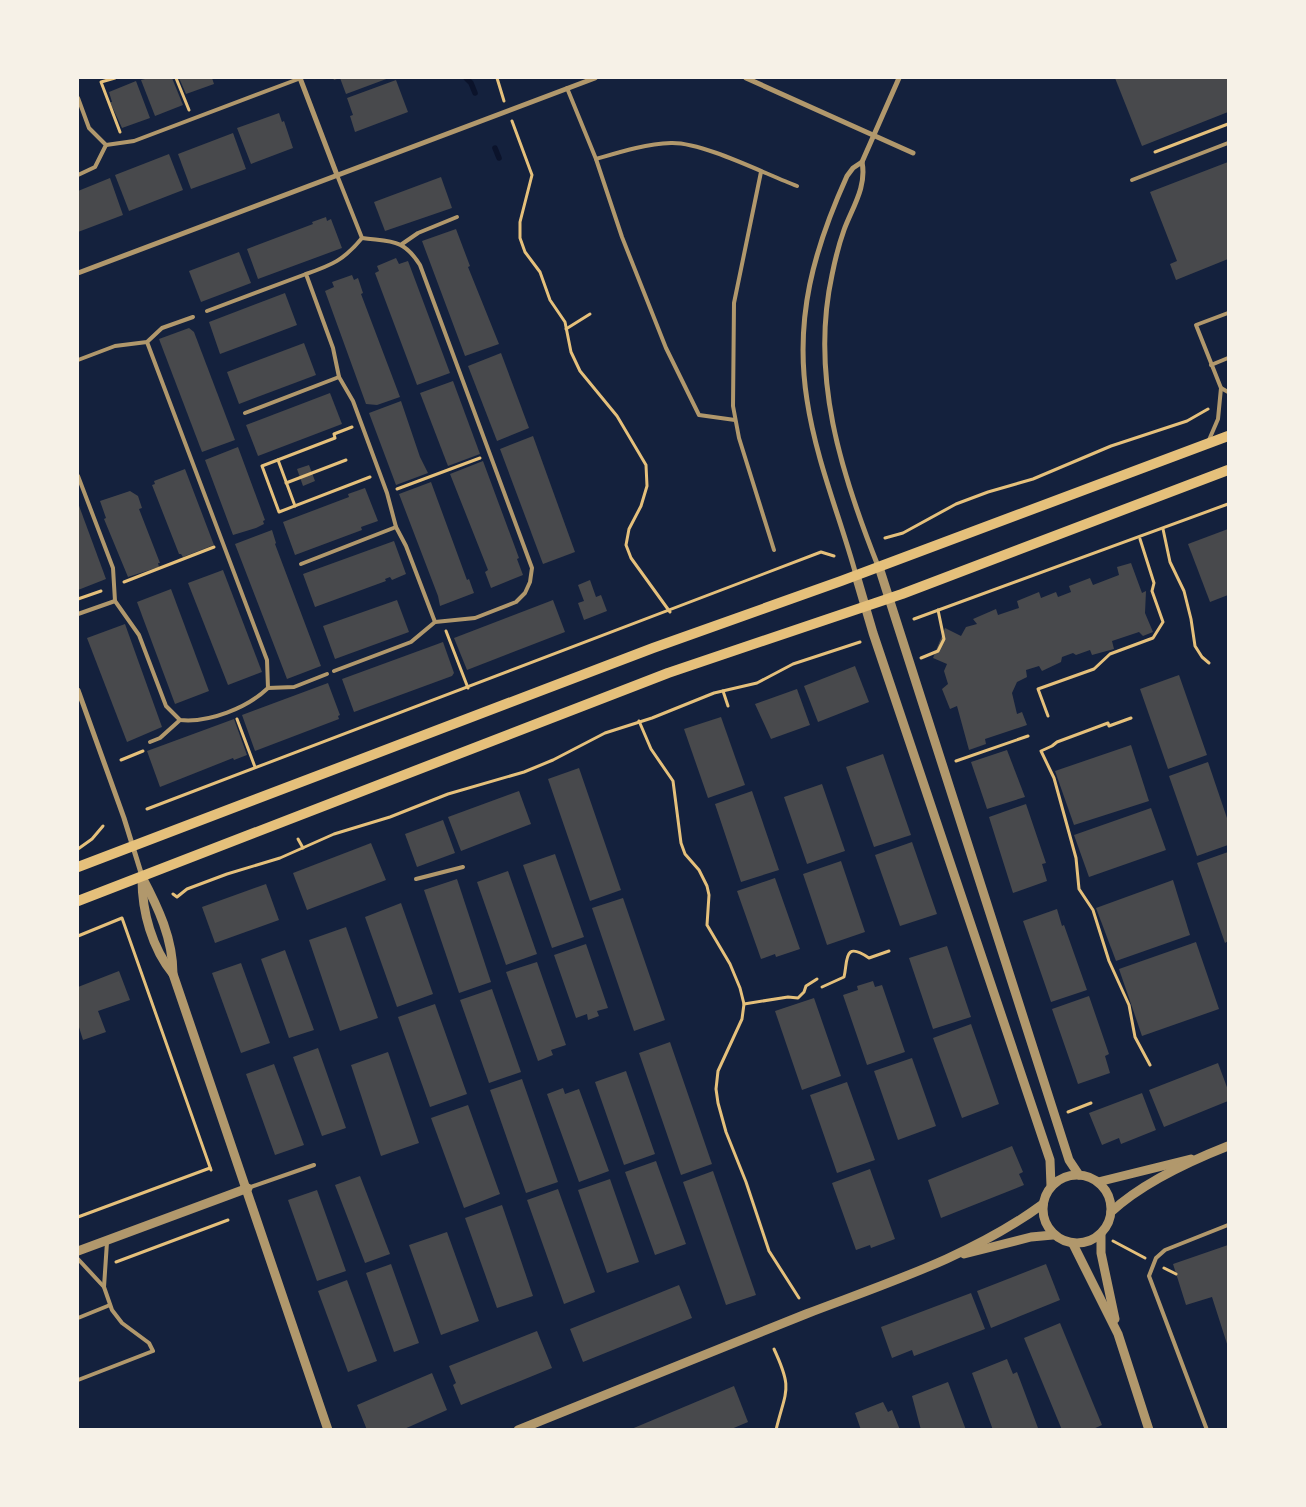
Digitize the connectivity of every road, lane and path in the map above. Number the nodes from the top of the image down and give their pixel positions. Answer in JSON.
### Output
{"nodes":[{"id":1,"x":115,"y":78,"type":"edge"},
{"id":2,"x":176,"y":78,"type":"edge"},
{"id":3,"x":301,"y":78,"type":"edge"},
{"id":4,"x":497,"y":78,"type":"edge"},
{"id":5,"x":595,"y":78,"type":"edge"},
{"id":6,"x":746,"y":78,"type":"edge"},
{"id":7,"x":900,"y":78,"type":"edge"},
{"id":8,"x":107,"y":79,"type":"edge"},
{"id":9,"x":567,"y":88,"type":"junction"},
{"id":10,"x":78,"y":98,"type":"edge"},
{"id":11,"x":505,"y":102,"type":"dead end"},
{"id":12,"x":192,"y":119,"type":"junction"},
{"id":13,"x":512,"y":121,"type":"dead end"},
{"id":14,"x":1228,"y":124,"type":"edge"},
{"id":15,"x":874,"y":135,"type":"junction"},
{"id":16,"x":1228,"y":143,"type":"edge"},
{"id":17,"x":125,"y":144,"type":"junction"},
{"id":18,"x":106,"y":145,"type":"junction"},
{"id":19,"x":1155,"y":152,"type":"dead end"},
{"id":20,"x":913,"y":153,"type":"dead end"},
{"id":21,"x":596,"y":159,"type":"junction"},
{"id":22,"x":862,"y":162,"type":"junction"},
{"id":23,"x":760,"y":172,"type":"junction"},
{"id":24,"x":78,"y":175,"type":"edge"},
{"id":25,"x":337,"y":176,"type":"junction"},
{"id":26,"x":1132,"y":180,"type":"dead end"},
{"id":27,"x":797,"y":186,"type":"dead end"},
{"id":28,"x":457,"y":217,"type":"dead end"},
{"id":29,"x":362,"y":238,"type":"junction"},
{"id":30,"x":402,"y":244,"type":"junction"},
{"id":31,"x":78,"y":273,"type":"edge"},
{"id":32,"x":306,"y":274,"type":"junction"},
{"id":33,"x":206,"y":311,"type":"dead end"},
{"id":34,"x":1228,"y":313,"type":"edge"},
{"id":35,"x":590,"y":314,"type":"dead end"},
{"id":36,"x":193,"y":316,"type":"dead end"},
{"id":37,"x":566,"y":330,"type":"junction"},
{"id":38,"x":147,"y":342,"type":"junction"},
{"id":39,"x":1228,"y":358,"type":"edge"},
{"id":40,"x":78,"y":360,"type":"edge"},
{"id":41,"x":1211,"y":364,"type":"junction"},
{"id":42,"x":339,"y":377,"type":"junction"},
{"id":43,"x":1221,"y":388,"type":"junction"},
{"id":44,"x":1228,"y":392,"type":"edge"},
{"id":45,"x":1213,"y":406,"type":"dead end"},
{"id":46,"x":245,"y":412,"type":"dead end"},
{"id":47,"x":735,"y":420,"type":"junction"},
{"id":48,"x":362,"y":424,"type":"junction"},
{"id":49,"x":1228,"y":436,"type":"edge"},
{"id":50,"x":1206,"y":444,"type":"junction"},
{"id":51,"x":491,"y":454,"type":"junction"},
{"id":52,"x":278,"y":460,"type":"junction"},
{"id":53,"x":346,"y":460,"type":"dead end"},
{"id":54,"x":1228,"y":470,"type":"edge"},
{"id":55,"x":380,"y":474,"type":"junction"},
{"id":56,"x":78,"y":476,"type":"edge"},
{"id":57,"x":286,"y":483,"type":"junction"},
{"id":58,"x":387,"y":493,"type":"junction"},
{"id":59,"x":1228,"y":504,"type":"edge"},
{"id":60,"x":295,"y":506,"type":"junction"},
{"id":61,"x":396,"y":527,"type":"junction"},
{"id":62,"x":1163,"y":529,"type":"junction"},
{"id":63,"x":884,"y":538,"type":"dead end"},
{"id":64,"x":1140,"y":538,"type":"junction"},
{"id":65,"x":223,"y":544,"type":"junction"},
{"id":66,"x":774,"y":550,"type":"dead end"},
{"id":67,"x":834,"y":556,"type":"dead end"},
{"id":68,"x":301,"y":564,"type":"dead end"},
{"id":69,"x":879,"y":567,"type":"junction"},
{"id":70,"x":856,"y":575,"type":"junction"},
{"id":71,"x":124,"y":582,"type":"dead end"},
{"id":72,"x":100,"y":590,"type":"dead end"},
{"id":73,"x":888,"y":598,"type":"junction"},
{"id":74,"x":78,"y":599,"type":"edge"},
{"id":75,"x":115,"y":601,"type":"junction"},
{"id":76,"x":864,"y":606,"type":"junction"},
{"id":77,"x":938,"y":610,"type":"junction"},
{"id":78,"x":670,"y":612,"type":"junction"},
{"id":79,"x":78,"y":614,"type":"edge"},
{"id":80,"x":914,"y":620,"type":"dead end"},
{"id":81,"x":435,"y":622,"type":"junction"},
{"id":82,"x":443,"y":622,"type":"junction"},
{"id":83,"x":860,"y":642,"type":"dead end"},
{"id":84,"x":916,"y":660,"type":"dead end"},
{"id":85,"x":1210,"y":663,"type":"dead end"},
{"id":86,"x":334,"y":670,"type":"dead end"},
{"id":87,"x":327,"y":674,"type":"dead end"},
{"id":88,"x":268,"y":688,"type":"junction"},
{"id":89,"x":468,"y":688,"type":"junction"},
{"id":90,"x":78,"y":690,"type":"edge"},
{"id":91,"x":723,"y":691,"type":"junction"},
{"id":92,"x":728,"y":706,"type":"dead end"},
{"id":93,"x":233,"y":709,"type":"junction"},
{"id":94,"x":1048,"y":716,"type":"dead end"},
{"id":95,"x":1130,"y":718,"type":"dead end"},
{"id":96,"x":180,"y":720,"type":"junction"},
{"id":97,"x":639,"y":721,"type":"junction"},
{"id":98,"x":1028,"y":736,"type":"dead end"},
{"id":99,"x":150,"y":742,"type":"joint"},
{"id":100,"x":121,"y":760,"type":"dead end"},
{"id":101,"x":948,"y":764,"type":"dead end"},
{"id":102,"x":255,"y":768,"type":"junction"},
{"id":103,"x":148,"y":809,"type":"dead end"},
{"id":104,"x":104,"y":826,"type":"dead end"},
{"id":105,"x":298,"y":839,"type":"dead end"},
{"id":106,"x":133,"y":847,"type":"junction"},
{"id":107,"x":303,"y":848,"type":"junction"},
{"id":108,"x":78,"y":849,"type":"edge"},
{"id":109,"x":78,"y":867,"type":"edge"},
{"id":110,"x":463,"y":867,"type":"dead end"},
{"id":111,"x":142,"y":877,"type":"junction"},
{"id":112,"x":416,"y":880,"type":"dead end"},
{"id":113,"x":172,"y":894,"type":"dead end"},
{"id":114,"x":78,"y":900,"type":"edge"},
{"id":115,"x":78,"y":936,"type":"edge"},
{"id":116,"x":889,"y":952,"type":"dead end"},
{"id":117,"x":173,"y":974,"type":"junction"},
{"id":118,"x":817,"y":979,"type":"dead end"},
{"id":119,"x":822,"y":987,"type":"dead end"},
{"id":120,"x":744,"y":1004,"type":"junction"},
{"id":121,"x":1150,"y":1065,"type":"dead end"},
{"id":122,"x":1091,"y":1103,"type":"dead end"},
{"id":123,"x":1063,"y":1114,"type":"dead end"},
{"id":124,"x":1228,"y":1146,"type":"edge"},
{"id":125,"x":1205,"y":1155,"type":"junction"},
{"id":126,"x":314,"y":1165,"type":"dead end"},
{"id":127,"x":1080,"y":1175,"type":"junction"},
{"id":128,"x":1098,"y":1182,"type":"junction"},
{"id":129,"x":1051,"y":1186,"type":"junction"},
{"id":130,"x":248,"y":1188,"type":"junction"},
{"id":131,"x":1042,"y":1204,"type":"junction"},
{"id":132,"x":1111,"y":1212,"type":"junction"},
{"id":133,"x":78,"y":1217,"type":"edge"},
{"id":134,"x":228,"y":1220,"type":"dead end"},
{"id":135,"x":1228,"y":1224,"type":"edge"},
{"id":136,"x":1053,"y":1235,"type":"junction"},
{"id":137,"x":1101,"y":1235,"type":"junction"},
{"id":138,"x":107,"y":1240,"type":"junction"},
{"id":139,"x":1073,"y":1244,"type":"junction"},
{"id":140,"x":78,"y":1251,"type":"edge"},
{"id":141,"x":950,"y":1258,"type":"junction"},
{"id":142,"x":78,"y":1259,"type":"edge"},
{"id":143,"x":106,"y":1266,"type":"junction"},
{"id":144,"x":104,"y":1287,"type":"junction"},
{"id":145,"x":799,"y":1298,"type":"dead end"},
{"id":146,"x":110,"y":1305,"type":"junction"},
{"id":147,"x":78,"y":1318,"type":"edge"},
{"id":148,"x":1118,"y":1334,"type":"junction"},
{"id":149,"x":774,"y":1349,"type":"dead end"},
{"id":150,"x":78,"y":1380,"type":"edge"},
{"id":151,"x":328,"y":1430,"type":"edge"},
{"id":152,"x":518,"y":1430,"type":"edge"},
{"id":153,"x":776,"y":1430,"type":"edge"},
{"id":154,"x":1149,"y":1430,"type":"edge"},
{"id":155,"x":1208,"y":1430,"type":"edge"}],
"edges":[{"from":1,"to":8,"type":"path"},
{"from":2,"to":12,"type":"path"},
{"from":3,"to":12,"type":"lane"},
{"from":3,"to":25,"type":"street"},
{"from":4,"to":11,"type":"path"},
{"from":5,"to":9,"type":"street"},
{"from":6,"to":15,"type":"street"},
{"from":7,"to":15,"type":"street"},
{"from":8,"to":17,"type":"path"},
{"from":9,"to":21,"type":"lane"},
{"from":9,"to":25,"type":"street"},
{"from":10,"to":18,"type":"lane"},
{"from":12,"to":17,"type":"lane"},
{"from":13,"to":37,"type":"path"},
{"from":14,"to":19,"type":"path"},
{"from":15,"to":20,"type":"street"},
{"from":15,"to":22,"type":"street"},
{"from":16,"to":26,"type":"lane"},
{"from":17,"to":18,"type":"lane"},
{"from":18,"to":24,"type":"lane"},
{"from":21,"to":23,"type":"lane"},
{"from":21,"to":47,"type":"lane"},
{"from":22,"to":69,"type":"street"},
{"from":22,"to":70,"type":"street"},
{"from":23,"to":27,"type":"lane"},
{"from":23,"to":47,"type":"lane"},
{"from":25,"to":29,"type":"lane"},
{"from":25,"to":31,"type":"street"},
{"from":28,"to":30,"type":"lane"},
{"from":29,"to":30,"type":"lane"},
{"from":29,"to":32,"type":"lane"},
{"from":30,"to":51,"type":"lane"},
{"from":32,"to":33,"type":"lane"},
{"from":32,"to":42,"type":"lane"},
{"from":34,"to":41,"type":"lane"},
{"from":35,"to":37,"type":"path"},
{"from":36,"to":38,"type":"lane"},
{"from":37,"to":78,"type":"path"},
{"from":38,"to":40,"type":"lane"},
{"from":38,"to":65,"type":"lane"},
{"from":39,"to":41,"type":"lane"},
{"from":41,"to":43,"type":"lane"},
{"from":42,"to":46,"type":"lane"},
{"from":42,"to":48,"type":"lane"},
{"from":43,"to":44,"type":"lane"},
{"from":43,"to":50,"type":"lane"},
{"from":45,"to":63,"type":"path"},
{"from":47,"to":66,"type":"lane"},
{"from":48,"to":52,"type":"path"},
{"from":48,"to":55,"type":"lane"},
{"from":49,"to":50,"type":"main road"},
{"from":50,"to":69,"type":"main road"},
{"from":51,"to":58,"type":"path"},
{"from":51,"to":82,"type":"lane"},
{"from":52,"to":57,"type":"path"},
{"from":52,"to":60,"type":"path"},
{"from":53,"to":57,"type":"path"},
{"from":54,"to":73,"type":"main road"},
{"from":55,"to":58,"type":"lane"},
{"from":55,"to":60,"type":"path"},
{"from":56,"to":75,"type":"lane"},
{"from":57,"to":60,"type":"path"},
{"from":58,"to":61,"type":"lane"},
{"from":59,"to":62,"type":"path"},
{"from":61,"to":68,"type":"lane"},
{"from":61,"to":81,"type":"lane"},
{"from":62,"to":64,"type":"path"},
{"from":62,"to":85,"type":"path"},
{"from":64,"to":77,"type":"path"},
{"from":64,"to":94,"type":"path"},
{"from":65,"to":71,"type":"path"},
{"from":65,"to":88,"type":"lane"},
{"from":67,"to":78,"type":"path"},
{"from":69,"to":70,"type":"main road"},
{"from":69,"to":73,"type":"street"},
{"from":70,"to":76,"type":"street"},
{"from":70,"to":106,"type":"main road"},
{"from":72,"to":74,"type":"path"},
{"from":73,"to":76,"type":"main road"},
{"from":73,"to":127,"type":"street"},
{"from":75,"to":79,"type":"lane"},
{"from":75,"to":96,"type":"lane"},
{"from":76,"to":111,"type":"main road"},
{"from":76,"to":129,"type":"street"},
{"from":77,"to":80,"type":"path"},
{"from":77,"to":84,"type":"path"},
{"from":78,"to":89,"type":"path"},
{"from":81,"to":82,"type":"lane"},
{"from":81,"to":86,"type":"lane"},
{"from":82,"to":89,"type":"path"},
{"from":83,"to":91,"type":"path"},
{"from":87,"to":88,"type":"lane"},
{"from":88,"to":93,"type":"lane"},
{"from":89,"to":102,"type":"path"},
{"from":90,"to":106,"type":"street"},
{"from":91,"to":92,"type":"path"},
{"from":91,"to":97,"type":"path"},
{"from":93,"to":96,"type":"lane"},
{"from":93,"to":102,"type":"path"},
{"from":95,"to":121,"type":"path"},
{"from":96,"to":99,"type":"lane"},
{"from":97,"to":107,"type":"path"},
{"from":97,"to":120,"type":"path"},
{"from":98,"to":101,"type":"path"},
{"from":99,"to":100,"type":"path"},
{"from":102,"to":103,"type":"path"},
{"from":104,"to":108,"type":"path"},
{"from":105,"to":107,"type":"path"},
{"from":106,"to":109,"type":"main road"},
{"from":106,"to":111,"type":"street"},
{"from":107,"to":113,"type":"path"},
{"from":110,"to":112,"type":"lane"},
{"from":111,"to":114,"type":"main road"},
{"from":111,"to":117,"type":"street"},
{"from":111,"to":117,"type":"street"},
{"from":115,"to":133,"type":"path"},
{"from":116,"to":119,"type":"path"},
{"from":117,"to":130,"type":"street"},
{"from":118,"to":120,"type":"path"},
{"from":120,"to":145,"type":"path"},
{"from":122,"to":123,"type":"path"},
{"from":124,"to":125,"type":"street"},
{"from":125,"to":128,"type":"street"},
{"from":125,"to":132,"type":"street"},
{"from":126,"to":130,"type":"lane"},
{"from":127,"to":128,"type":"street"},
{"from":127,"to":129,"type":"street"},
{"from":128,"to":132,"type":"street"},
{"from":129,"to":131,"type":"street"},
{"from":130,"to":138,"type":"street"},
{"from":130,"to":151,"type":"street"},
{"from":131,"to":136,"type":"street"},
{"from":131,"to":141,"type":"street"},
{"from":132,"to":137,"type":"street"},
{"from":134,"to":143,"type":"path"},
{"from":135,"to":155,"type":"lane"},
{"from":136,"to":139,"type":"street"},
{"from":136,"to":141,"type":"street"},
{"from":137,"to":139,"type":"street"},
{"from":137,"to":148,"type":"street"},
{"from":138,"to":140,"type":"street"},
{"from":138,"to":143,"type":"lane"},
{"from":139,"to":148,"type":"street"},
{"from":141,"to":152,"type":"street"},
{"from":142,"to":144,"type":"lane"},
{"from":143,"to":144,"type":"lane"},
{"from":144,"to":146,"type":"lane"},
{"from":146,"to":147,"type":"lane"},
{"from":146,"to":150,"type":"lane"},
{"from":148,"to":154,"type":"street"},
{"from":149,"to":153,"type":"path"}]}
